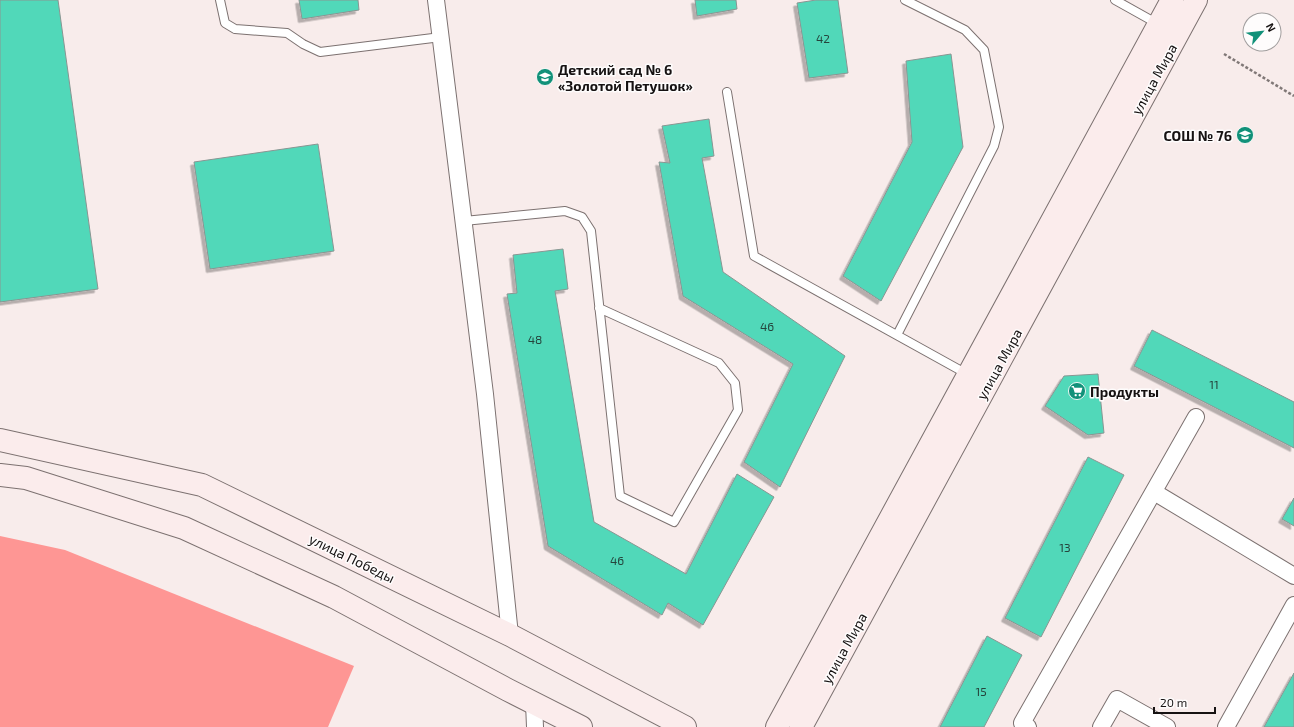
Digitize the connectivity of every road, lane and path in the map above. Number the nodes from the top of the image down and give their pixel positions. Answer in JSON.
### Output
{"nodes":[{"id":1,"x":220,"y":0,"type":"edge"},
{"id":2,"x":436,"y":0,"type":"edge"},
{"id":3,"x":905,"y":0,"type":"edge"},
{"id":4,"x":1116,"y":0,"type":"edge"},
{"id":5,"x":1172,"y":0,"type":"edge"},
{"id":6,"x":1196,"y":0,"type":"edge"},
{"id":7,"x":1168,"y":30,"type":"junction"},
{"id":8,"x":441,"y":37,"type":"junction"},
{"id":9,"x":1224,"y":54,"type":"dead end"},
{"id":10,"x":727,"y":92,"type":"dead end"},
{"id":11,"x":1294,"y":96,"type":"edge"},
{"id":12,"x":464,"y":221,"type":"junction"},
{"id":13,"x":600,"y":308,"type":"junction"},
{"id":14,"x":897,"y":335,"type":"junction"},
{"id":15,"x":978,"y":380,"type":"junction"},
{"id":16,"x":1196,"y":417,"type":"dead end"},
{"id":17,"x":0,"y":440,"type":"edge"},
{"id":18,"x":0,"y":475,"type":"edge"},
{"id":19,"x":1154,"y":492,"type":"junction"},
{"id":20,"x":1294,"y":576,"type":"edge"},
{"id":21,"x":1294,"y":605,"type":"edge"},
{"id":22,"x":510,"y":636,"type":"junction"},
{"id":23,"x":534,"y":703,"type":"junction"},
{"id":24,"x":535,"y":727,"type":"edge"},
{"id":25,"x":581,"y":727,"type":"edge"},
{"id":26,"x":686,"y":727,"type":"edge"},
{"id":27,"x":777,"y":727,"type":"edge"},
{"id":28,"x":801,"y":727,"type":"edge"},
{"id":29,"x":1028,"y":727,"type":"edge"},
{"id":30,"x":1101,"y":727,"type":"edge"},
{"id":31,"x":1166,"y":727,"type":"edge"},
{"id":32,"x":1226,"y":727,"type":"edge"}],
"edges":[{"from":1,"to":8,"type":"lane"},
{"from":2,"to":8,"type":"street"},
{"from":3,"to":14,"type":"lane"},
{"from":4,"to":7,"type":"lane"},
{"from":5,"to":7,"type":"street","name":"улица Мира"},
{"from":6,"to":7,"type":"street","name":"улица Мира"},
{"from":7,"to":15,"type":"street","name":"улица Мира"},
{"from":8,"to":12,"type":"street"},
{"from":9,"to":11,"type":"path"},
{"from":10,"to":14,"type":"lane"},
{"from":12,"to":13,"type":"lane"},
{"from":12,"to":22,"type":"street"},
{"from":13,"to":13,"type":"lane"},
{"from":14,"to":15,"type":"lane"},
{"from":15,"to":27,"type":"street","name":"улица Мира"},
{"from":15,"to":28,"type":"street","name":"улица Мира"},
{"from":16,"to":19,"type":"street"},
{"from":17,"to":22,"type":"street","name":"улица Победы"},
{"from":18,"to":23,"type":"street"},
{"from":19,"to":20,"type":"street"},
{"from":19,"to":29,"type":"street"},
{"from":21,"to":32,"type":"street"},
{"from":22,"to":26,"type":"street","name":"улица Победы"},
{"from":23,"to":24,"type":"street"},
{"from":23,"to":25,"type":"street"},
{"from":30,"to":31,"type":"street"}]}
